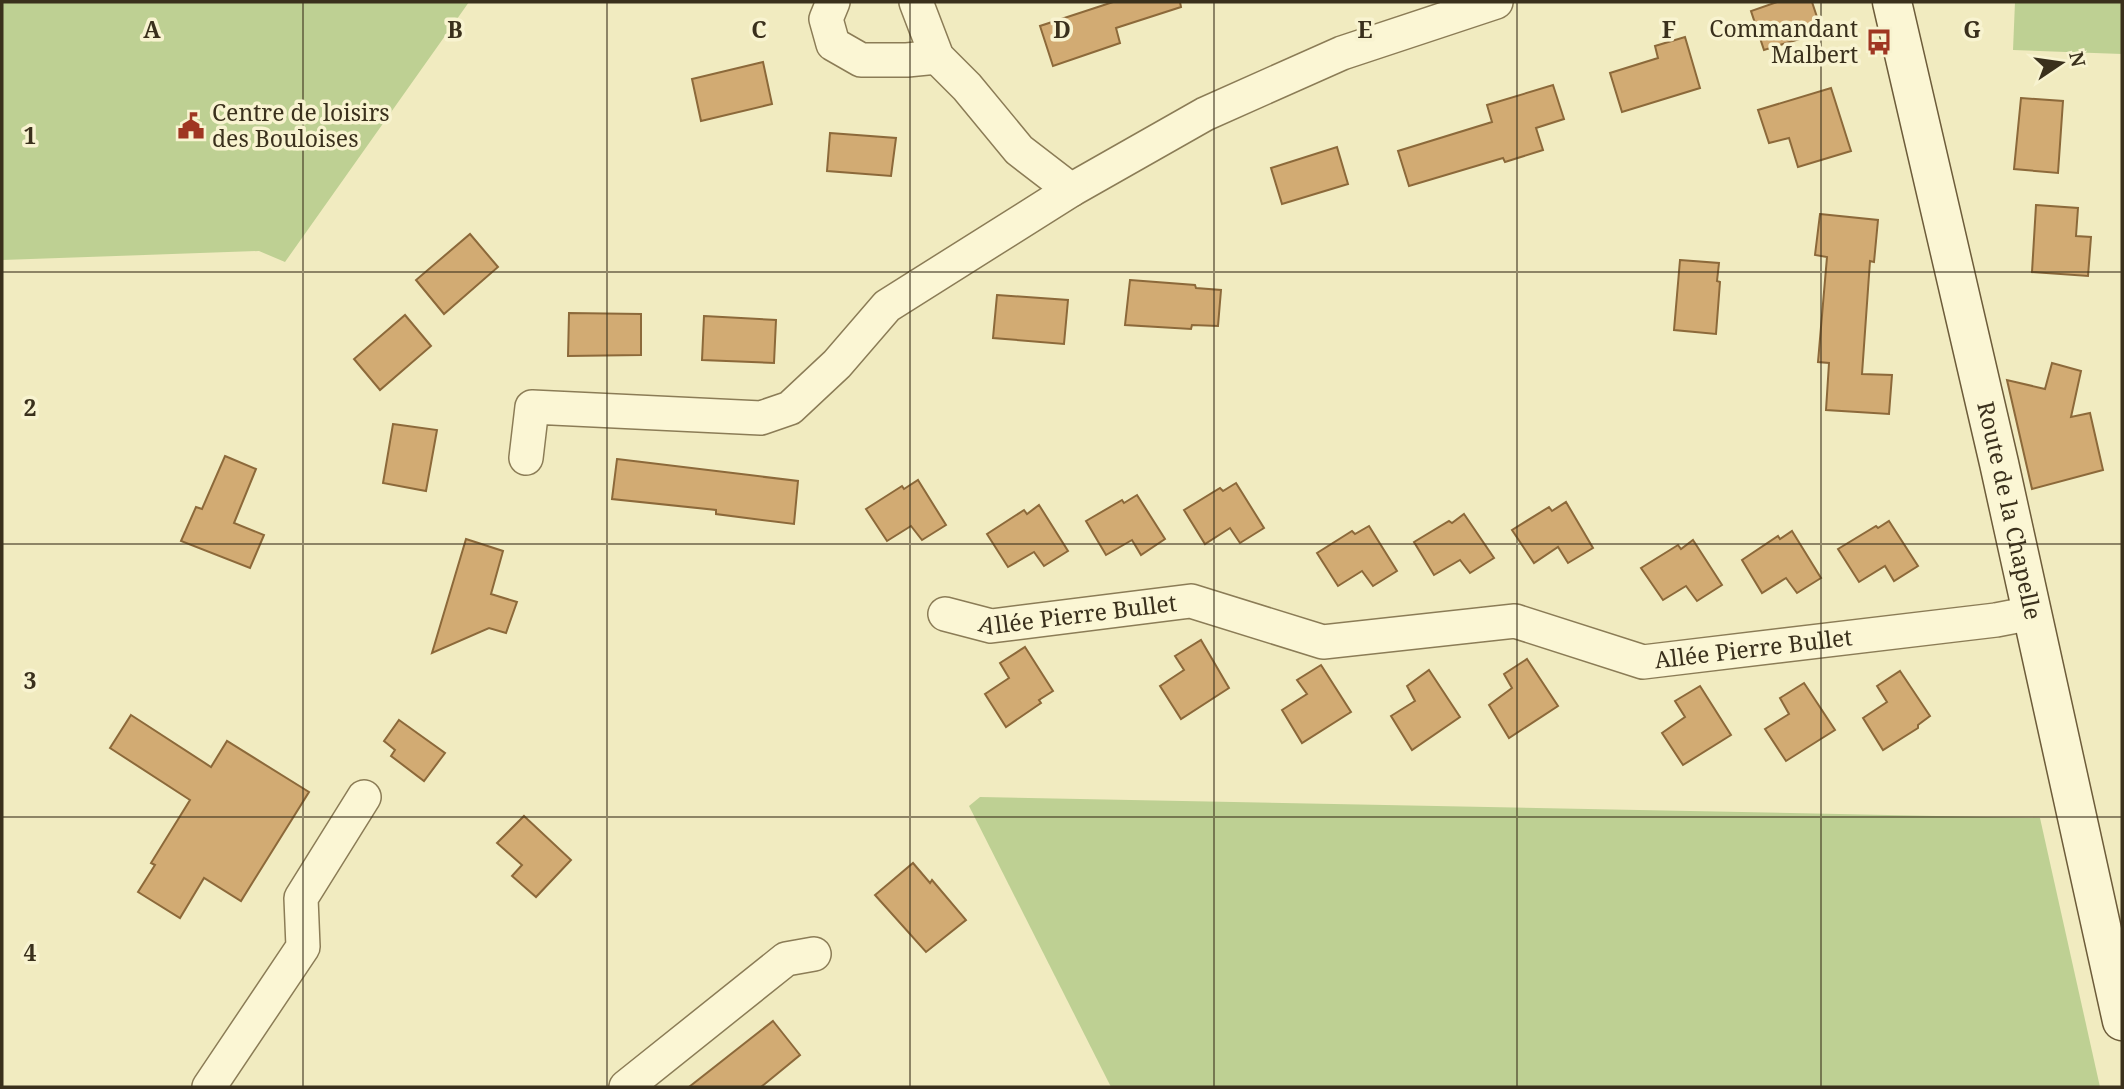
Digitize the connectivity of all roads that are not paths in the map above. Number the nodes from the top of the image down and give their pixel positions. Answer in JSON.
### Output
{"nodes":[{"id":1,"x":833,"y":2,"type":"edge"},
{"id":2,"x":916,"y":2,"type":"edge"},
{"id":3,"x":1892,"y":2,"type":"edge"},
{"id":4,"x":1476,"y":5,"type":"edge"},
{"id":5,"x":937,"y":57,"type":"junction"},
{"id":6,"x":1071,"y":190,"type":"junction"},
{"id":7,"x":526,"y":458,"type":"dead end"},
{"id":8,"x":2032,"y":613,"type":"junction"},
{"id":9,"x":945,"y":614,"type":"dead end"},
{"id":10,"x":364,"y":797,"type":"dead end"},
{"id":11,"x":814,"y":954,"type":"dead end"},
{"id":12,"x":2122,"y":1021,"type":"edge"},
{"id":13,"x":209,"y":1087,"type":"edge"},
{"id":14,"x":626,"y":1087,"type":"edge"}],
"edges":[{"from":1,"to":5,"type":"street"},
{"from":2,"to":5,"type":"street"},
{"from":3,"to":8,"type":"main road","name":"Route de la Chapelle"},
{"from":4,"to":6,"type":"street"},
{"from":5,"to":6,"type":"street"},
{"from":6,"to":7,"type":"street"},
{"from":8,"to":9,"type":"street","name":"Allée Pierre Bullet"},
{"from":8,"to":12,"type":"main road","name":"Route de la Chapelle"},
{"from":10,"to":13,"type":"street"},
{"from":11,"to":14,"type":"street"}]}
